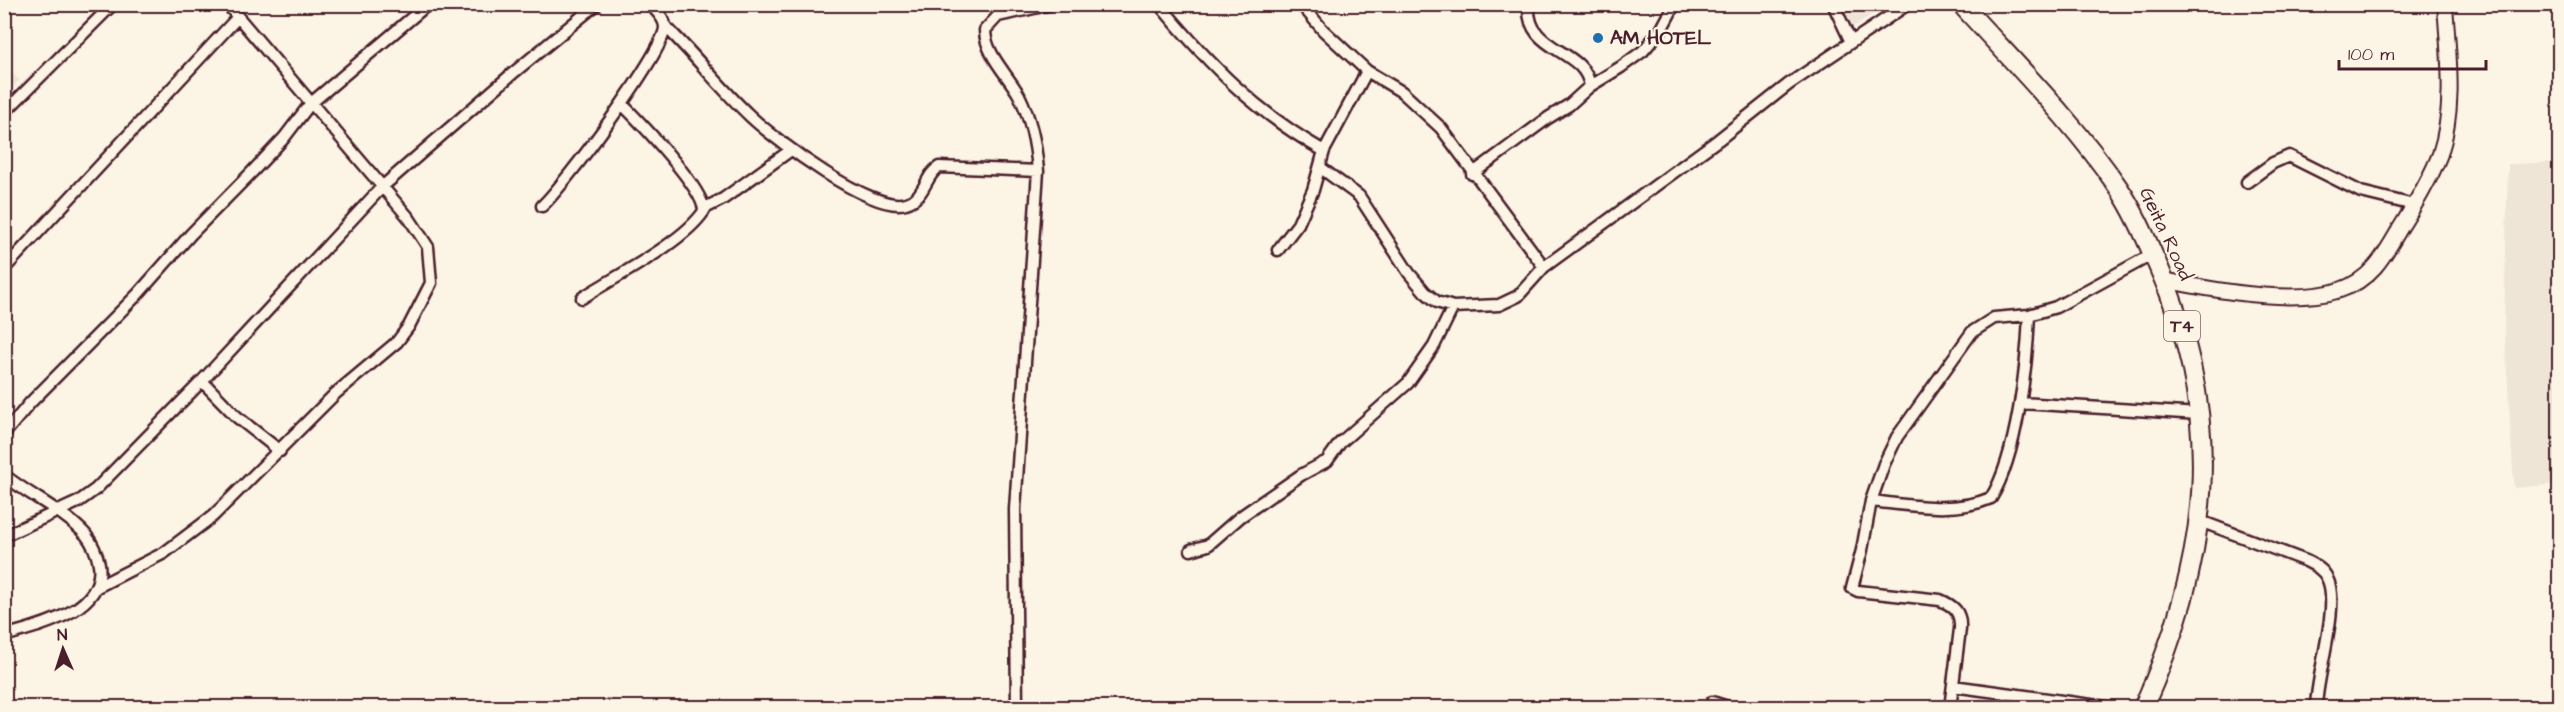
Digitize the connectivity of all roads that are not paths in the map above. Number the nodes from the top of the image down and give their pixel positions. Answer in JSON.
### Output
{"nodes":[{"id":1,"x":113,"y":4,"type":"edge"},
{"id":2,"x":227,"y":4,"type":"edge"},
{"id":3,"x":429,"y":4,"type":"edge"},
{"id":4,"x":597,"y":4,"type":"edge"},
{"id":5,"x":650,"y":4,"type":"edge"},
{"id":6,"x":1052,"y":4,"type":"edge"},
{"id":7,"x":1159,"y":4,"type":"edge"},
{"id":8,"x":1301,"y":4,"type":"edge"},
{"id":9,"x":1529,"y":4,"type":"edge"},
{"id":10,"x":1675,"y":4,"type":"edge"},
{"id":11,"x":1833,"y":4,"type":"edge"},
{"id":12,"x":1908,"y":4,"type":"edge"},
{"id":13,"x":1961,"y":4,"type":"edge"},
{"id":14,"x":2445,"y":4,"type":"edge"},
{"id":15,"x":237,"y":18,"type":"junction"},
{"id":16,"x":665,"y":26,"type":"junction"},
{"id":17,"x":1851,"y":42,"type":"junction"},
{"id":18,"x":1367,"y":71,"type":"junction"},
{"id":19,"x":1590,"y":86,"type":"junction"},
{"id":20,"x":310,"y":104,"type":"junction"},
{"id":21,"x":622,"y":104,"type":"junction"},
{"id":22,"x":4,"y":114,"type":"edge"},
{"id":23,"x":791,"y":150,"type":"junction"},
{"id":24,"x":1324,"y":151,"type":"junction"},
{"id":25,"x":1321,"y":168,"type":"junction"},
{"id":26,"x":1038,"y":171,"type":"junction"},
{"id":27,"x":1472,"y":174,"type":"junction"},
{"id":28,"x":2247,"y":182,"type":"dead end"},
{"id":29,"x":382,"y":187,"type":"junction"},
{"id":30,"x":542,"y":206,"type":"dead end"},
{"id":31,"x":2414,"y":206,"type":"junction"},
{"id":32,"x":705,"y":208,"type":"junction"},
{"id":33,"x":1278,"y":250,"type":"dead end"},
{"id":34,"x":2153,"y":254,"type":"junction"},
{"id":35,"x":1544,"y":267,"type":"junction"},
{"id":36,"x":4,"y":269,"type":"edge"},
{"id":37,"x":2164,"y":280,"type":"junction"},
{"id":38,"x":582,"y":298,"type":"dead end"},
{"id":39,"x":1453,"y":307,"type":"junction"},
{"id":40,"x":2029,"y":315,"type":"junction"},
{"id":41,"x":202,"y":381,"type":"junction"},
{"id":42,"x":2020,"y":403,"type":"junction"},
{"id":43,"x":2200,"y":414,"type":"junction"},
{"id":44,"x":4,"y":434,"type":"edge"},
{"id":45,"x":280,"y":450,"type":"junction"},
{"id":46,"x":4,"y":475,"type":"edge"},
{"id":47,"x":1871,"y":501,"type":"junction"},
{"id":48,"x":58,"y":511,"type":"junction"},
{"id":49,"x":2200,"y":521,"type":"junction"},
{"id":50,"x":4,"y":536,"type":"edge"},
{"id":51,"x":1191,"y":550,"type":"dead end"},
{"id":52,"x":95,"y":588,"type":"junction"},
{"id":53,"x":4,"y":636,"type":"edge"},
{"id":54,"x":1953,"y":686,"type":"junction"},
{"id":55,"x":1712,"y":702,"type":"dead end"},
{"id":56,"x":1017,"y":708,"type":"edge"},
{"id":57,"x":1731,"y":708,"type":"edge"},
{"id":58,"x":1950,"y":708,"type":"edge"},
{"id":59,"x":2113,"y":708,"type":"edge"},
{"id":60,"x":2143,"y":708,"type":"edge"},
{"id":61,"x":2316,"y":708,"type":"edge"}],
"edges":[{"from":1,"to":22,"type":"street"},
{"from":2,"to":15,"type":"street"},
{"from":3,"to":20,"type":"street"},
{"from":4,"to":29,"type":"street"},
{"from":5,"to":16,"type":"street"},
{"from":6,"to":26,"type":"street"},
{"from":7,"to":24,"type":"street"},
{"from":8,"to":18,"type":"street"},
{"from":9,"to":19,"type":"street"},
{"from":10,"to":19,"type":"street"},
{"from":11,"to":17,"type":"street"},
{"from":12,"to":17,"type":"street"},
{"from":13,"to":34,"type":"highway","name":"Geita Road","number":"T4"},
{"from":14,"to":31,"type":"street"},
{"from":15,"to":20,"type":"street"},
{"from":15,"to":36,"type":"street"},
{"from":16,"to":21,"type":"street"},
{"from":16,"to":23,"type":"street"},
{"from":17,"to":35,"type":"street"},
{"from":18,"to":24,"type":"street"},
{"from":18,"to":27,"type":"street"},
{"from":19,"to":27,"type":"street"},
{"from":20,"to":29,"type":"street"},
{"from":20,"to":44,"type":"street"},
{"from":21,"to":30,"type":"street"},
{"from":21,"to":32,"type":"street"},
{"from":23,"to":26,"type":"street"},
{"from":23,"to":32,"type":"street"},
{"from":24,"to":25,"type":"street"},
{"from":25,"to":33,"type":"street"},
{"from":25,"to":39,"type":"street"},
{"from":26,"to":56,"type":"street"},
{"from":27,"to":35,"type":"street"},
{"from":28,"to":31,"type":"street"},
{"from":29,"to":41,"type":"street"},
{"from":29,"to":45,"type":"street"},
{"from":31,"to":37,"type":"street"},
{"from":32,"to":38,"type":"street"},
{"from":34,"to":37,"type":"highway","name":"Geita Road","number":"T4"},
{"from":34,"to":40,"type":"street"},
{"from":35,"to":39,"type":"street"},
{"from":37,"to":43,"type":"highway","name":"Geita Road","number":"T4"},
{"from":39,"to":51,"type":"street"},
{"from":40,"to":42,"type":"street"},
{"from":40,"to":47,"type":"street"},
{"from":41,"to":45,"type":"street"},
{"from":41,"to":48,"type":"street"},
{"from":42,"to":43,"type":"street"},
{"from":42,"to":47,"type":"street"},
{"from":43,"to":49,"type":"highway","name":"Geita Road","number":"T4"},
{"from":45,"to":52,"type":"street"},
{"from":46,"to":48,"type":"street"},
{"from":47,"to":54,"type":"street"},
{"from":48,"to":50,"type":"street"},
{"from":48,"to":52,"type":"street"},
{"from":49,"to":60,"type":"highway","name":"Geita Road","number":"T4"},
{"from":49,"to":61,"type":"street"},
{"from":52,"to":53,"type":"street"},
{"from":54,"to":58,"type":"street"},
{"from":54,"to":59,"type":"street"},
{"from":55,"to":57,"type":"street"}]}
